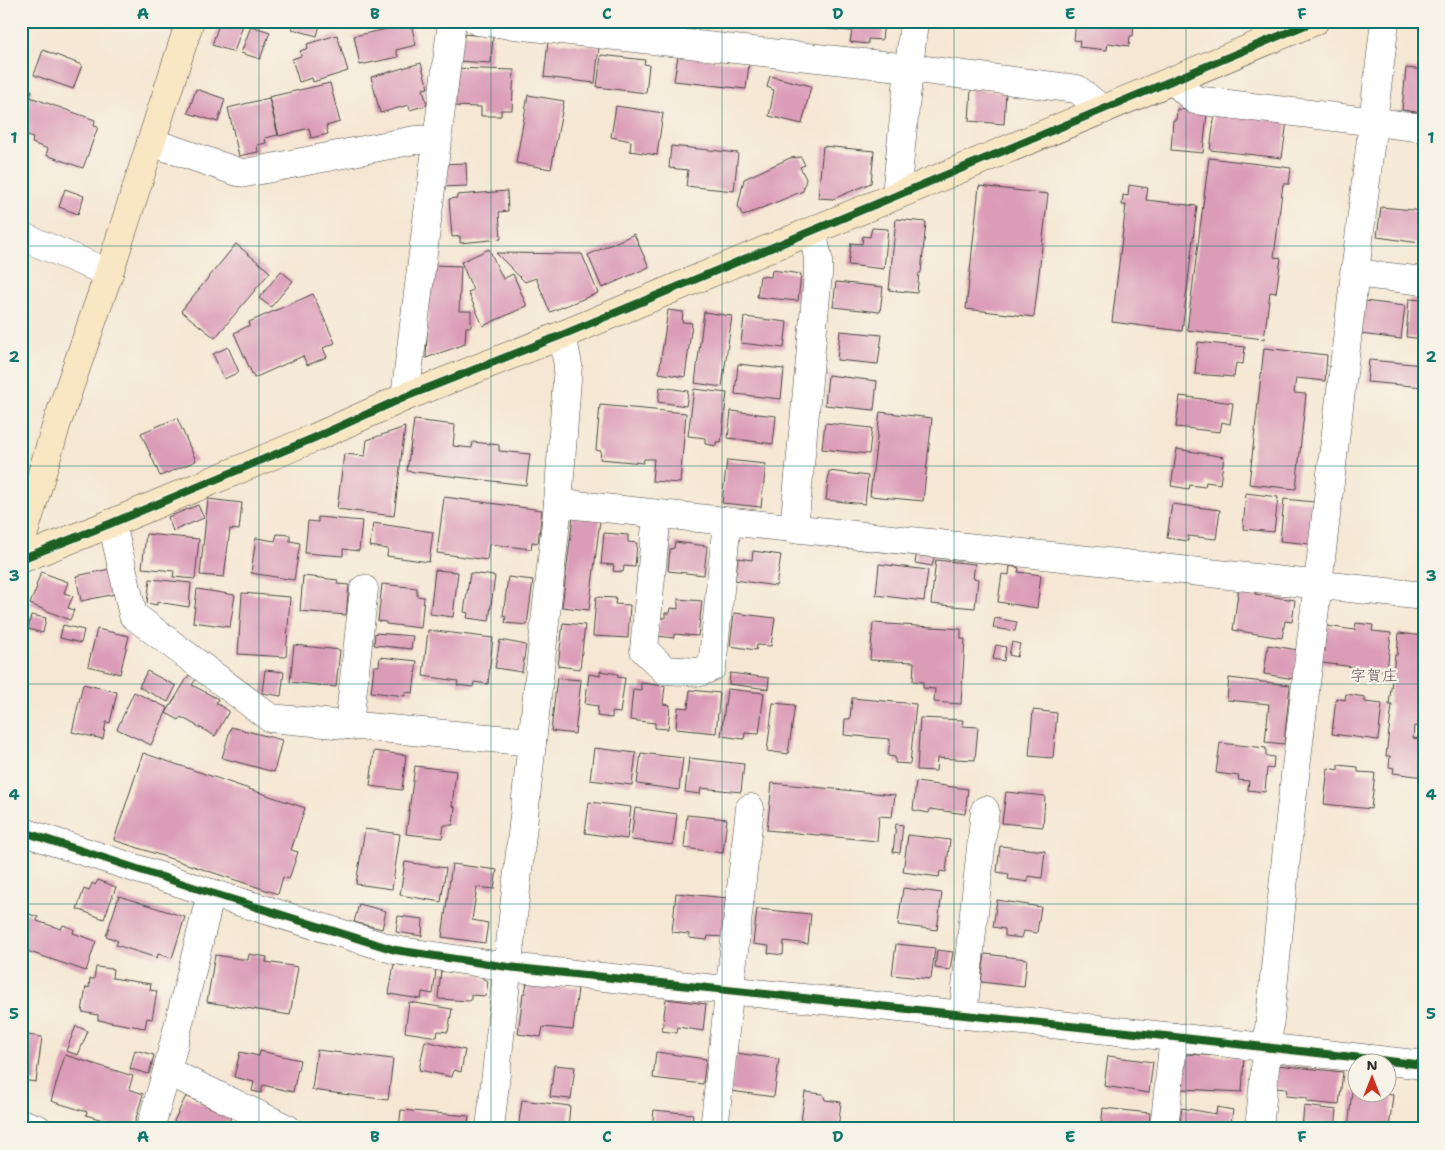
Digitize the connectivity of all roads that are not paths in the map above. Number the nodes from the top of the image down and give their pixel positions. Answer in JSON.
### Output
{"nodes":[{"id":1,"x":190,"y":21,"type":"edge"},
{"id":2,"x":452,"y":21,"type":"edge"},
{"id":3,"x":477,"y":21,"type":"edge"},
{"id":4,"x":914,"y":21,"type":"edge"},
{"id":5,"x":1315,"y":21,"type":"edge"},
{"id":6,"x":1385,"y":21,"type":"edge"},
{"id":7,"x":910,"y":68,"type":"junction"},
{"id":8,"x":1173,"y":80,"type":"junction"},
{"id":9,"x":1103,"y":110,"type":"junction"},
{"id":10,"x":1373,"y":123,"type":"junction"},
{"id":11,"x":1424,"y":128,"type":"edge"},
{"id":12,"x":438,"y":140,"type":"junction"},
{"id":13,"x":151,"y":142,"type":"junction"},
{"id":14,"x":896,"y":195,"type":"junction"},
{"id":15,"x":812,"y":231,"type":"junction"},
{"id":16,"x":21,"y":236,"type":"edge"},
{"id":17,"x":109,"y":273,"type":"junction"},
{"id":18,"x":1354,"y":273,"type":"junction"},
{"id":19,"x":1424,"y":281,"type":"edge"},
{"id":20,"x":562,"y":335,"type":"junction"},
{"id":21,"x":405,"y":397,"type":"junction"},
{"id":22,"x":558,"y":503,"type":"junction"},
{"id":23,"x":657,"y":514,"type":"junction"},
{"id":24,"x":112,"y":522,"type":"junction"},
{"id":25,"x":727,"y":522,"type":"junction"},
{"id":26,"x":794,"y":529,"type":"junction"},
{"id":27,"x":21,"y":543,"type":"edge"},
{"id":28,"x":21,"y":559,"type":"edge"},
{"id":29,"x":1318,"y":585,"type":"junction"},
{"id":30,"x":364,"y":589,"type":"dead end"},
{"id":31,"x":1424,"y":596,"type":"edge"},
{"id":32,"x":349,"y":725,"type":"junction"},
{"id":33,"x":532,"y":742,"type":"junction"},
{"id":34,"x":750,"y":808,"type":"dead end"},
{"id":35,"x":985,"y":810,"type":"dead end"},
{"id":36,"x":21,"y":830,"type":"edge"},
{"id":37,"x":211,"y":893,"type":"junction"},
{"id":38,"x":508,"y":968,"type":"junction"},
{"id":39,"x":730,"y":991,"type":"junction"},
{"id":40,"x":963,"y":1016,"type":"junction"},
{"id":41,"x":1174,"y":1037,"type":"junction"},
{"id":42,"x":1266,"y":1047,"type":"junction"},
{"id":43,"x":1424,"y":1066,"type":"edge"},
{"id":44,"x":167,"y":1071,"type":"junction"},
{"id":45,"x":21,"y":1123,"type":"edge"},
{"id":46,"x":38,"y":1129,"type":"edge"},
{"id":47,"x":150,"y":1129,"type":"edge"},
{"id":48,"x":288,"y":1129,"type":"edge"},
{"id":49,"x":490,"y":1129,"type":"edge"},
{"id":50,"x":714,"y":1129,"type":"edge"},
{"id":51,"x":1164,"y":1129,"type":"edge"},
{"id":52,"x":1259,"y":1129,"type":"edge"}],
"edges":[{"from":1,"to":13,"type":"street"},
{"from":2,"to":12,"type":"street"},
{"from":3,"to":7,"type":"street"},
{"from":4,"to":7,"type":"street"},
{"from":5,"to":8,"type":"street"},
{"from":6,"to":10,"type":"street"},
{"from":7,"to":9,"type":"street"},
{"from":7,"to":14,"type":"street"},
{"from":8,"to":9,"type":"street"},
{"from":8,"to":10,"type":"street"},
{"from":9,"to":14,"type":"street"},
{"from":10,"to":11,"type":"street"},
{"from":10,"to":18,"type":"street"},
{"from":12,"to":13,"type":"street"},
{"from":12,"to":21,"type":"street"},
{"from":13,"to":17,"type":"street"},
{"from":14,"to":15,"type":"street"},
{"from":15,"to":20,"type":"street"},
{"from":15,"to":26,"type":"street"},
{"from":16,"to":17,"type":"street"},
{"from":17,"to":27,"type":"street"},
{"from":18,"to":19,"type":"street"},
{"from":18,"to":29,"type":"street"},
{"from":20,"to":21,"type":"street"},
{"from":20,"to":22,"type":"street"},
{"from":21,"to":24,"type":"street"},
{"from":22,"to":23,"type":"street"},
{"from":22,"to":33,"type":"street"},
{"from":23,"to":25,"type":"street"},
{"from":23,"to":25,"type":"street"},
{"from":24,"to":28,"type":"street"},
{"from":24,"to":32,"type":"street"},
{"from":25,"to":26,"type":"street"},
{"from":26,"to":29,"type":"street"},
{"from":29,"to":31,"type":"street"},
{"from":29,"to":42,"type":"street"},
{"from":30,"to":32,"type":"street"},
{"from":32,"to":33,"type":"street"},
{"from":33,"to":38,"type":"street"},
{"from":34,"to":39,"type":"street"},
{"from":35,"to":40,"type":"street"},
{"from":36,"to":37,"type":"street"},
{"from":37,"to":38,"type":"street"},
{"from":37,"to":44,"type":"street"},
{"from":38,"to":39,"type":"street"},
{"from":38,"to":49,"type":"street"},
{"from":39,"to":40,"type":"street"},
{"from":39,"to":50,"type":"street"},
{"from":40,"to":41,"type":"street"},
{"from":41,"to":42,"type":"street"},
{"from":41,"to":51,"type":"street"},
{"from":42,"to":43,"type":"street"},
{"from":42,"to":52,"type":"street"},
{"from":44,"to":47,"type":"street"},
{"from":44,"to":48,"type":"street"},
{"from":45,"to":46,"type":"street"}]}
